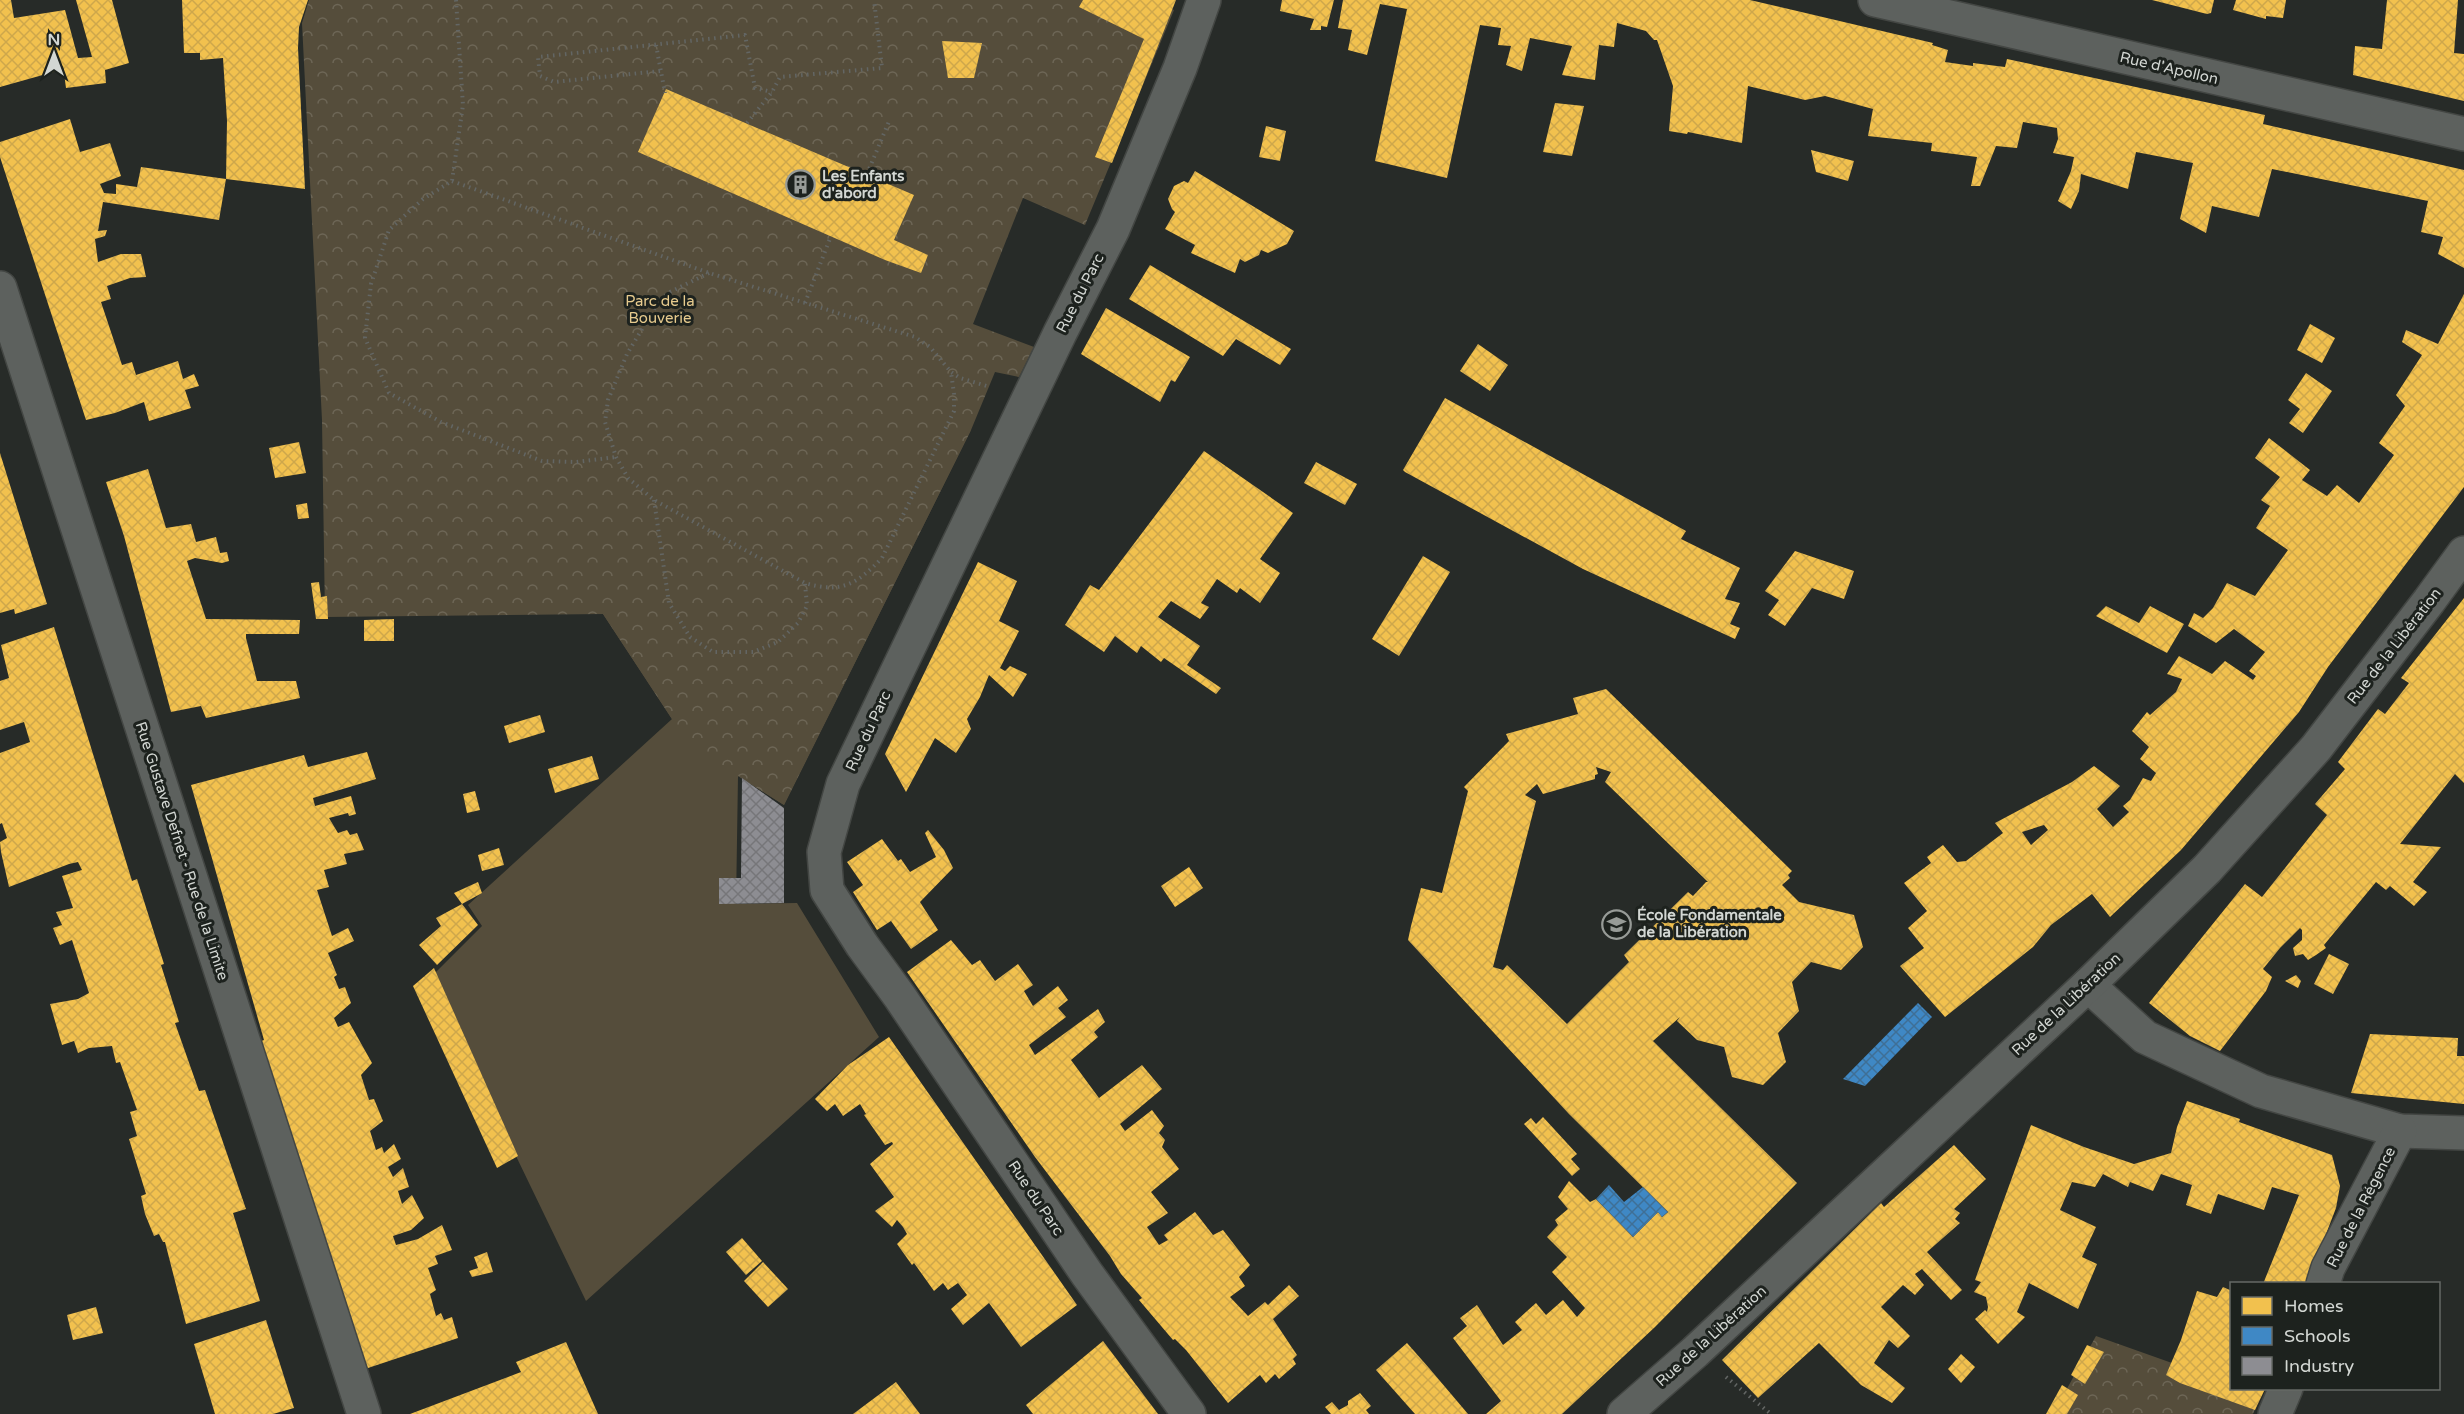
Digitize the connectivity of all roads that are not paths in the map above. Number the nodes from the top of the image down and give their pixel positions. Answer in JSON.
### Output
{"nodes":[{"id":1,"x":1203,"y":0,"type":"edge"},
{"id":2,"x":1875,"y":0,"type":"edge"},
{"id":3,"x":2464,"y":134,"type":"edge"},
{"id":4,"x":0,"y":288,"type":"edge"},
{"id":5,"x":2464,"y":553,"type":"edge"},
{"id":6,"x":2088,"y":985,"type":"junction"},
{"id":7,"x":2400,"y":1131,"type":"junction"},
{"id":8,"x":2464,"y":1133,"type":"edge"},
{"id":9,"x":2324,"y":1282,"type":"edge"},
{"id":10,"x":2286,"y":1390,"type":"edge"},
{"id":11,"x":364,"y":1414,"type":"edge"},
{"id":12,"x":1190,"y":1414,"type":"edge"},
{"id":13,"x":1624,"y":1414,"type":"edge"},
{"id":14,"x":2275,"y":1414,"type":"edge"}],
"edges":[{"from":1,"to":12,"type":"street","name":"Rue du Parc"},
{"from":2,"to":3,"type":"street","name":"Rue d'Apollon"},
{"from":4,"to":11,"type":"street","name":"Rue Gustave Defnet - Rue de la Limite"},
{"from":5,"to":6,"type":"street","name":"Rue de la Libération"},
{"from":6,"to":7,"type":"street"},
{"from":6,"to":13,"type":"street","name":"Rue de la Libération"},
{"from":7,"to":8,"type":"street"},
{"from":7,"to":9,"type":"street","name":"Rue de la Régence"},
{"from":10,"to":14,"type":"street"}]}
